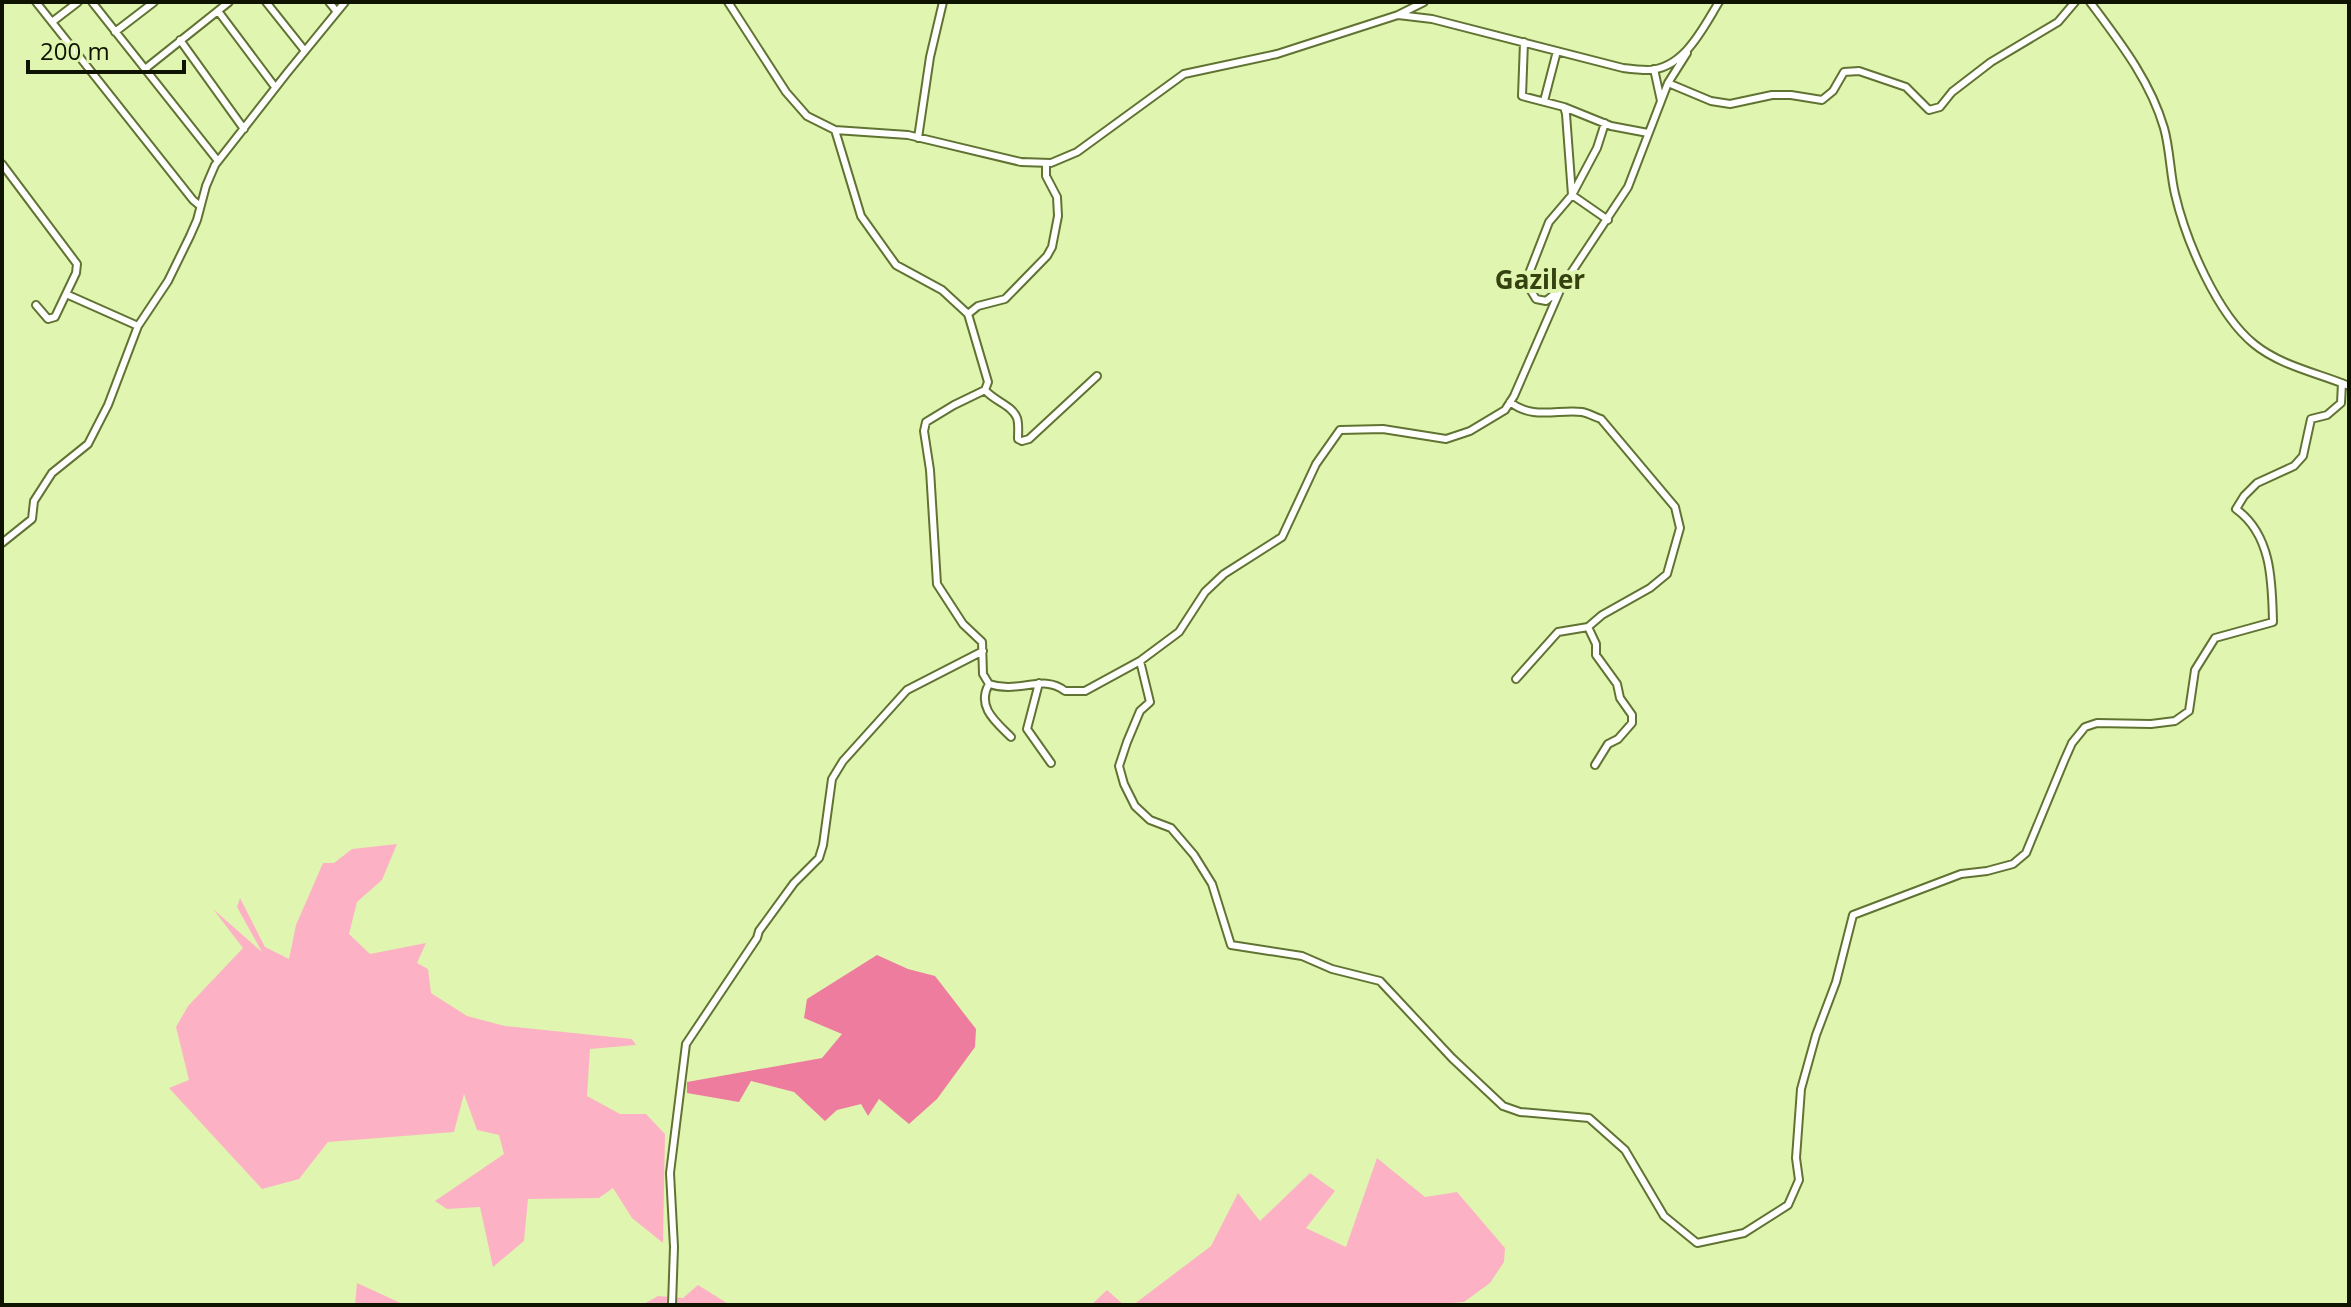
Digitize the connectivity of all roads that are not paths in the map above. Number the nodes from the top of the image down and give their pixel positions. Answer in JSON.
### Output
{"nodes":[{"id":1,"x":36,"y":2,"type":"edge"},
{"id":2,"x":78,"y":2,"type":"edge"},
{"id":3,"x":92,"y":2,"type":"edge"},
{"id":4,"x":154,"y":2,"type":"edge"},
{"id":5,"x":229,"y":2,"type":"edge"},
{"id":6,"x":266,"y":2,"type":"edge"},
{"id":7,"x":329,"y":2,"type":"edge"},
{"id":8,"x":345,"y":2,"type":"edge"},
{"id":9,"x":728,"y":2,"type":"edge"},
{"id":10,"x":1424,"y":2,"type":"edge"},
{"id":11,"x":1719,"y":2,"type":"edge"},
{"id":12,"x":2075,"y":2,"type":"edge"},
{"id":13,"x":2090,"y":2,"type":"edge"},
{"id":14,"x":944,"y":3,"type":"edge"},
{"id":15,"x":218,"y":11,"type":"junction"},
{"id":16,"x":337,"y":12,"type":"junction"},
{"id":17,"x":1398,"y":15,"type":"junction"},
{"id":18,"x":52,"y":22,"type":"junction"},
{"id":19,"x":115,"y":32,"type":"junction"},
{"id":20,"x":180,"y":40,"type":"junction"},
{"id":21,"x":1524,"y":42,"type":"junction"},
{"id":22,"x":1689,"y":50,"type":"junction"},
{"id":23,"x":305,"y":51,"type":"junction"},
{"id":24,"x":1557,"y":51,"type":"junction"},
{"id":25,"x":145,"y":69,"type":"junction"},
{"id":26,"x":1654,"y":69,"type":"junction"},
{"id":27,"x":1668,"y":83,"type":"junction"},
{"id":28,"x":275,"y":87,"type":"junction"},
{"id":29,"x":1544,"y":101,"type":"junction"},
{"id":30,"x":1661,"y":101,"type":"junction"},
{"id":31,"x":1564,"y":107,"type":"junction"},
{"id":32,"x":1605,"y":123,"type":"junction"},
{"id":33,"x":244,"y":129,"type":"junction"},
{"id":34,"x":835,"y":130,"type":"junction"},
{"id":35,"x":1648,"y":133,"type":"junction"},
{"id":36,"x":918,"y":138,"type":"junction"},
{"id":37,"x":218,"y":161,"type":"junction"},
{"id":38,"x":1046,"y":163,"type":"junction"},
{"id":39,"x":2,"y":164,"type":"edge"},
{"id":40,"x":1572,"y":195,"type":"junction"},
{"id":41,"x":199,"y":205,"type":"junction"},
{"id":42,"x":1608,"y":220,"type":"junction"},
{"id":43,"x":1561,"y":288,"type":"junction"},
{"id":44,"x":66,"y":294,"type":"junction"},
{"id":45,"x":36,"y":305,"type":"dead end"},
{"id":46,"x":968,"y":314,"type":"junction"},
{"id":47,"x":138,"y":326,"type":"junction"},
{"id":48,"x":1097,"y":376,"type":"dead end"},
{"id":49,"x":2346,"y":384,"type":"edge"},
{"id":50,"x":985,"y":390,"type":"junction"},
{"id":51,"x":1510,"y":402,"type":"junction"},
{"id":52,"x":2,"y":543,"type":"edge"},
{"id":53,"x":1588,"y":627,"type":"junction"},
{"id":54,"x":983,"y":651,"type":"junction"},
{"id":55,"x":1140,"y":661,"type":"junction"},
{"id":56,"x":1516,"y":679,"type":"dead end"},
{"id":57,"x":1039,"y":683,"type":"junction"},
{"id":58,"x":989,"y":684,"type":"junction"},
{"id":59,"x":1011,"y":737,"type":"dead end"},
{"id":60,"x":1051,"y":763,"type":"dead end"},
{"id":61,"x":1595,"y":765,"type":"dead end"},
{"id":62,"x":672,"y":1305,"type":"edge"}],
"edges":[{"from":1,"to":18,"type":"street"},
{"from":2,"to":18,"type":"street"},
{"from":3,"to":19,"type":"street"},
{"from":4,"to":19,"type":"street"},
{"from":5,"to":15,"type":"street"},
{"from":6,"to":23,"type":"street"},
{"from":7,"to":16,"type":"street"},
{"from":8,"to":16,"type":"street"},
{"from":9,"to":34,"type":"street"},
{"from":10,"to":17,"type":"street"},
{"from":11,"to":22,"type":"street"},
{"from":12,"to":27,"type":"street"},
{"from":13,"to":49,"type":"street"},
{"from":14,"to":36,"type":"street"},
{"from":15,"to":20,"type":"street"},
{"from":15,"to":28,"type":"street"},
{"from":16,"to":23,"type":"street"},
{"from":17,"to":21,"type":"street"},
{"from":17,"to":38,"type":"street"},
{"from":18,"to":41,"type":"street"},
{"from":19,"to":25,"type":"street"},
{"from":20,"to":25,"type":"street"},
{"from":20,"to":33,"type":"street"},
{"from":21,"to":24,"type":"street"},
{"from":21,"to":29,"type":"street"},
{"from":22,"to":26,"type":"street"},
{"from":22,"to":27,"type":"street"},
{"from":23,"to":28,"type":"street"},
{"from":24,"to":26,"type":"street"},
{"from":24,"to":29,"type":"street"},
{"from":25,"to":37,"type":"street"},
{"from":26,"to":30,"type":"street"},
{"from":27,"to":30,"type":"street"},
{"from":28,"to":33,"type":"street"},
{"from":29,"to":31,"type":"street"},
{"from":30,"to":35,"type":"street"},
{"from":31,"to":32,"type":"street"},
{"from":31,"to":40,"type":"street"},
{"from":32,"to":35,"type":"street"},
{"from":32,"to":40,"type":"street"},
{"from":33,"to":37,"type":"street"},
{"from":34,"to":36,"type":"street"},
{"from":34,"to":46,"type":"street"},
{"from":35,"to":42,"type":"street"},
{"from":36,"to":38,"type":"street"},
{"from":37,"to":41,"type":"street"},
{"from":38,"to":46,"type":"street"},
{"from":39,"to":44,"type":"street"},
{"from":40,"to":42,"type":"street"},
{"from":40,"to":43,"type":"street"},
{"from":41,"to":47,"type":"street"},
{"from":42,"to":43,"type":"street"},
{"from":43,"to":51,"type":"street"},
{"from":44,"to":45,"type":"street"},
{"from":44,"to":47,"type":"street"},
{"from":46,"to":50,"type":"street"},
{"from":47,"to":52,"type":"street"},
{"from":48,"to":50,"type":"street"},
{"from":49,"to":55,"type":"street"},
{"from":50,"to":54,"type":"street"},
{"from":51,"to":53,"type":"street"},
{"from":51,"to":55,"type":"street"},
{"from":53,"to":56,"type":"street"},
{"from":53,"to":61,"type":"street"},
{"from":54,"to":58,"type":"street"},
{"from":54,"to":62,"type":"street"},
{"from":55,"to":57,"type":"street"},
{"from":57,"to":58,"type":"street"},
{"from":57,"to":60,"type":"street"},
{"from":58,"to":59,"type":"street"}]}
